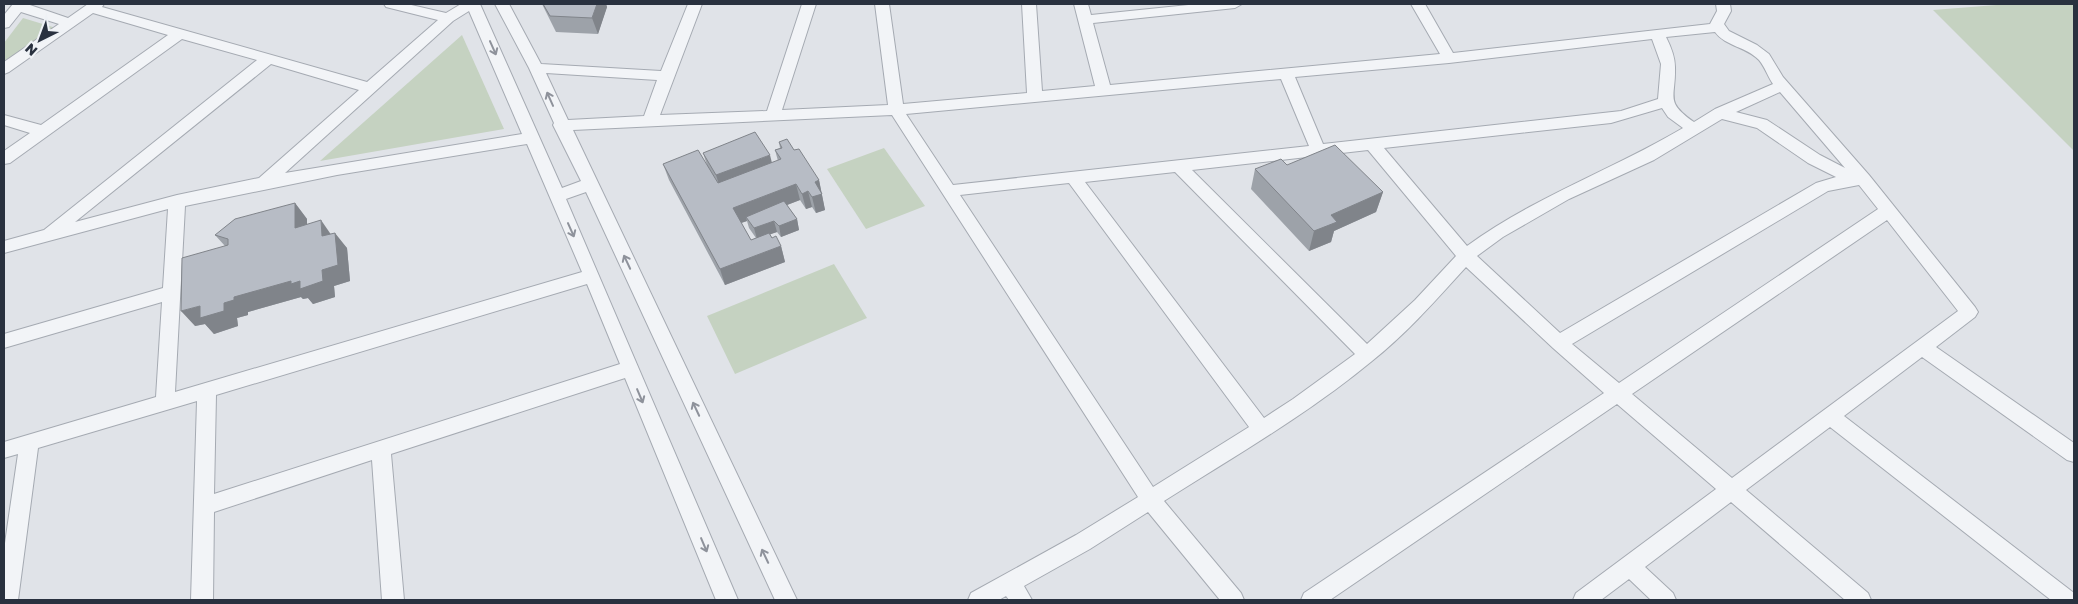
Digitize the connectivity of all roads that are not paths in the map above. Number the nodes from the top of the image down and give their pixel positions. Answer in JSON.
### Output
{"nodes":[{"id":1,"x":391,"y":4,"type":"edge"},
{"id":2,"x":471,"y":4,"type":"edge"},
{"id":3,"x":502,"y":4,"type":"edge"},
{"id":4,"x":695,"y":4,"type":"edge"},
{"id":5,"x":809,"y":4,"type":"edge"},
{"id":6,"x":882,"y":4,"type":"edge"},
{"id":7,"x":1029,"y":4,"type":"edge"},
{"id":8,"x":1081,"y":4,"type":"edge"},
{"id":9,"x":1235,"y":4,"type":"edge"},
{"id":10,"x":1418,"y":4,"type":"edge"},
{"id":11,"x":1722,"y":4,"type":"edge"},
{"id":12,"x":19,"y":5,"type":"edge"},
{"id":13,"x":94,"y":6,"type":"edge"},
{"id":14,"x":1183,"y":6,"type":"edge"},
{"id":15,"x":448,"y":18,"type":"junction"},
{"id":16,"x":1085,"y":20,"type":"junction"},
{"id":17,"x":71,"y":22,"type":"junction"},
{"id":18,"x":4,"y":24,"type":"edge"},
{"id":19,"x":1718,"y":28,"type":"junction"},
{"id":20,"x":179,"y":34,"type":"junction"},
{"id":21,"x":1657,"y":34,"type":"junction"},
{"id":22,"x":1449,"y":58,"type":"junction"},
{"id":23,"x":268,"y":59,"type":"junction"},
{"id":24,"x":536,"y":68,"type":"junction"},
{"id":25,"x":4,"y":69,"type":"edge"},
{"id":26,"x":1286,"y":73,"type":"junction"},
{"id":27,"x":666,"y":76,"type":"junction"},
{"id":28,"x":1782,"y":86,"type":"junction"},
{"id":29,"x":370,"y":88,"type":"junction"},
{"id":30,"x":1104,"y":91,"type":"junction"},
{"id":31,"x":1035,"y":97,"type":"junction"},
{"id":32,"x":1746,"y":100,"type":"junction"},
{"id":33,"x":1666,"y":102,"type":"junction"},
{"id":34,"x":896,"y":110,"type":"junction"},
{"id":35,"x":1720,"y":113,"type":"junction"},
{"id":36,"x":772,"y":117,"type":"junction"},
{"id":37,"x":4,"y":120,"type":"edge"},
{"id":38,"x":650,"y":122,"type":"junction"},
{"id":39,"x":1762,"y":124,"type":"junction"},
{"id":40,"x":561,"y":125,"type":"junction"},
{"id":41,"x":1693,"y":128,"type":"junction"},
{"id":42,"x":43,"y":131,"type":"junction"},
{"id":43,"x":532,"y":138,"type":"junction"},
{"id":44,"x":1371,"y":144,"type":"junction"},
{"id":45,"x":1318,"y":150,"type":"junction"},
{"id":46,"x":1802,"y":151,"type":"junction"},
{"id":47,"x":4,"y":160,"type":"edge"},
{"id":48,"x":1178,"y":165,"type":"junction"},
{"id":49,"x":1073,"y":177,"type":"junction"},
{"id":50,"x":1858,"y":180,"type":"junction"},
{"id":51,"x":263,"y":183,"type":"junction"},
{"id":52,"x":591,"y":184,"type":"junction"},
{"id":53,"x":949,"y":191,"type":"junction"},
{"id":54,"x":1815,"y":192,"type":"junction"},
{"id":55,"x":556,"y":196,"type":"junction"},
{"id":56,"x":177,"y":201,"type":"junction"},
{"id":57,"x":1888,"y":211,"type":"junction"},
{"id":58,"x":46,"y":236,"type":"junction"},
{"id":59,"x":4,"y":247,"type":"edge"},
{"id":60,"x":1466,"y":256,"type":"junction"},
{"id":61,"x":592,"y":276,"type":"junction"},
{"id":62,"x":170,"y":293,"type":"junction"},
{"id":63,"x":4,"y":341,"type":"edge"},
{"id":64,"x":1559,"y":343,"type":"junction"},
{"id":65,"x":1922,"y":347,"type":"junction"},
{"id":66,"x":1367,"y":355,"type":"junction"},
{"id":67,"x":629,"y":369,"type":"junction"},
{"id":68,"x":207,"y":389,"type":"junction"},
{"id":69,"x":1618,"y":393,"type":"junction"},
{"id":70,"x":166,"y":402,"type":"junction"},
{"id":71,"x":1830,"y":416,"type":"junction"},
{"id":72,"x":1262,"y":429,"type":"junction"},
{"id":73,"x":29,"y":443,"type":"junction"},
{"id":74,"x":381,"y":449,"type":"junction"},
{"id":75,"x":4,"y":450,"type":"edge"},
{"id":76,"x":2074,"y":454,"type":"edge"},
{"id":77,"x":1731,"y":490,"type":"junction"},
{"id":78,"x":1152,"y":500,"type":"junction"},
{"id":79,"x":204,"y":506,"type":"junction"},
{"id":80,"x":1630,"y":566,"type":"junction"},
{"id":81,"x":1015,"y":592,"type":"edge"},
{"id":82,"x":7,"y":600,"type":"edge"},
{"id":83,"x":202,"y":600,"type":"edge"},
{"id":84,"x":392,"y":600,"type":"edge"},
{"id":85,"x":727,"y":600,"type":"edge"},
{"id":86,"x":786,"y":600,"type":"edge"},
{"id":87,"x":979,"y":600,"type":"edge"},
{"id":88,"x":1233,"y":600,"type":"edge"},
{"id":89,"x":1312,"y":600,"type":"edge"},
{"id":90,"x":1584,"y":600,"type":"edge"},
{"id":91,"x":1665,"y":600,"type":"edge"},
{"id":92,"x":1860,"y":600,"type":"edge"},
{"id":93,"x":2067,"y":600,"type":"edge"}],
"edges":[{"from":1,"to":15,"type":"street"},
{"from":2,"to":15,"type":"street"},
{"from":2,"to":43,"type":"street","one_way":true},
{"from":3,"to":24,"type":"street"},
{"from":4,"to":27,"type":"street"},
{"from":5,"to":36,"type":"street"},
{"from":6,"to":34,"type":"street"},
{"from":7,"to":31,"type":"street"},
{"from":8,"to":16,"type":"street"},
{"from":9,"to":14,"type":"street"},
{"from":10,"to":22,"type":"street"},
{"from":11,"to":19,"type":"street"},
{"from":12,"to":17,"type":"street"},
{"from":12,"to":18,"type":"street"},
{"from":13,"to":17,"type":"street"},
{"from":13,"to":20,"type":"street"},
{"from":14,"to":16,"type":"street"},
{"from":15,"to":29,"type":"street"},
{"from":16,"to":30,"type":"street"},
{"from":17,"to":25,"type":"street"},
{"from":19,"to":21,"type":"street"},
{"from":19,"to":28,"type":"street"},
{"from":20,"to":23,"type":"street"},
{"from":20,"to":42,"type":"street"},
{"from":21,"to":22,"type":"street"},
{"from":21,"to":33,"type":"street"},
{"from":22,"to":26,"type":"street"},
{"from":23,"to":29,"type":"street"},
{"from":23,"to":58,"type":"street"},
{"from":24,"to":27,"type":"street"},
{"from":40,"to":24,"type":"street","one_way":true},
{"from":26,"to":30,"type":"street"},
{"from":26,"to":45,"type":"street"},
{"from":27,"to":38,"type":"street"},
{"from":28,"to":32,"type":"street"},
{"from":28,"to":50,"type":"street"},
{"from":29,"to":51,"type":"street"},
{"from":30,"to":31,"type":"street"},
{"from":31,"to":34,"type":"street"},
{"from":32,"to":35,"type":"street"},
{"from":32,"to":39,"type":"street"},
{"from":33,"to":41,"type":"street"},
{"from":33,"to":44,"type":"street"},
{"from":34,"to":36,"type":"street"},
{"from":34,"to":53,"type":"street"},
{"from":35,"to":39,"type":"street"},
{"from":35,"to":41,"type":"street"},
{"from":36,"to":38,"type":"street"},
{"from":37,"to":42,"type":"street"},
{"from":38,"to":40,"type":"street"},
{"from":39,"to":46,"type":"street"},
{"from":40,"to":52,"type":"street"},
{"from":41,"to":60,"type":"street"},
{"from":42,"to":47,"type":"street"},
{"from":43,"to":51,"type":"street"},
{"from":43,"to":55,"type":"street"},
{"from":44,"to":45,"type":"street"},
{"from":44,"to":60,"type":"street"},
{"from":45,"to":48,"type":"street"},
{"from":46,"to":50,"type":"street"},
{"from":46,"to":54,"type":"street"},
{"from":48,"to":49,"type":"street"},
{"from":48,"to":66,"type":"street"},
{"from":49,"to":53,"type":"street"},
{"from":49,"to":72,"type":"street"},
{"from":50,"to":54,"type":"street"},
{"from":50,"to":57,"type":"street"},
{"from":51,"to":56,"type":"street"},
{"from":52,"to":55,"type":"street"},
{"from":86,"to":52,"type":"street","one_way":true},
{"from":53,"to":78,"type":"street"},
{"from":54,"to":64,"type":"street"},
{"from":55,"to":61,"type":"street","one_way":true},
{"from":56,"to":58,"type":"street"},
{"from":56,"to":62,"type":"street"},
{"from":57,"to":65,"type":"street"},
{"from":57,"to":69,"type":"street"},
{"from":58,"to":59,"type":"street"},
{"from":60,"to":64,"type":"street"},
{"from":60,"to":66,"type":"street"},
{"from":61,"to":67,"type":"street"},
{"from":61,"to":68,"type":"street"},
{"from":62,"to":63,"type":"street"},
{"from":62,"to":70,"type":"street"},
{"from":64,"to":69,"type":"street"},
{"from":65,"to":71,"type":"street"},
{"from":65,"to":76,"type":"street"},
{"from":66,"to":72,"type":"street"},
{"from":67,"to":74,"type":"street"},
{"from":67,"to":85,"type":"street","one_way":true},
{"from":68,"to":70,"type":"street"},
{"from":68,"to":79,"type":"street"},
{"from":69,"to":77,"type":"street"},
{"from":69,"to":89,"type":"street"},
{"from":70,"to":73,"type":"street"},
{"from":71,"to":77,"type":"street"},
{"from":71,"to":93,"type":"street"},
{"from":72,"to":78,"type":"street"},
{"from":73,"to":75,"type":"street"},
{"from":73,"to":82,"type":"street"},
{"from":74,"to":79,"type":"street"},
{"from":74,"to":84,"type":"street"},
{"from":77,"to":80,"type":"street"},
{"from":77,"to":92,"type":"street"},
{"from":78,"to":81,"type":"street"},
{"from":78,"to":88,"type":"street"},
{"from":79,"to":83,"type":"street"},
{"from":80,"to":90,"type":"street"},
{"from":80,"to":91,"type":"street"},
{"from":81,"to":87,"type":"street"}]}
